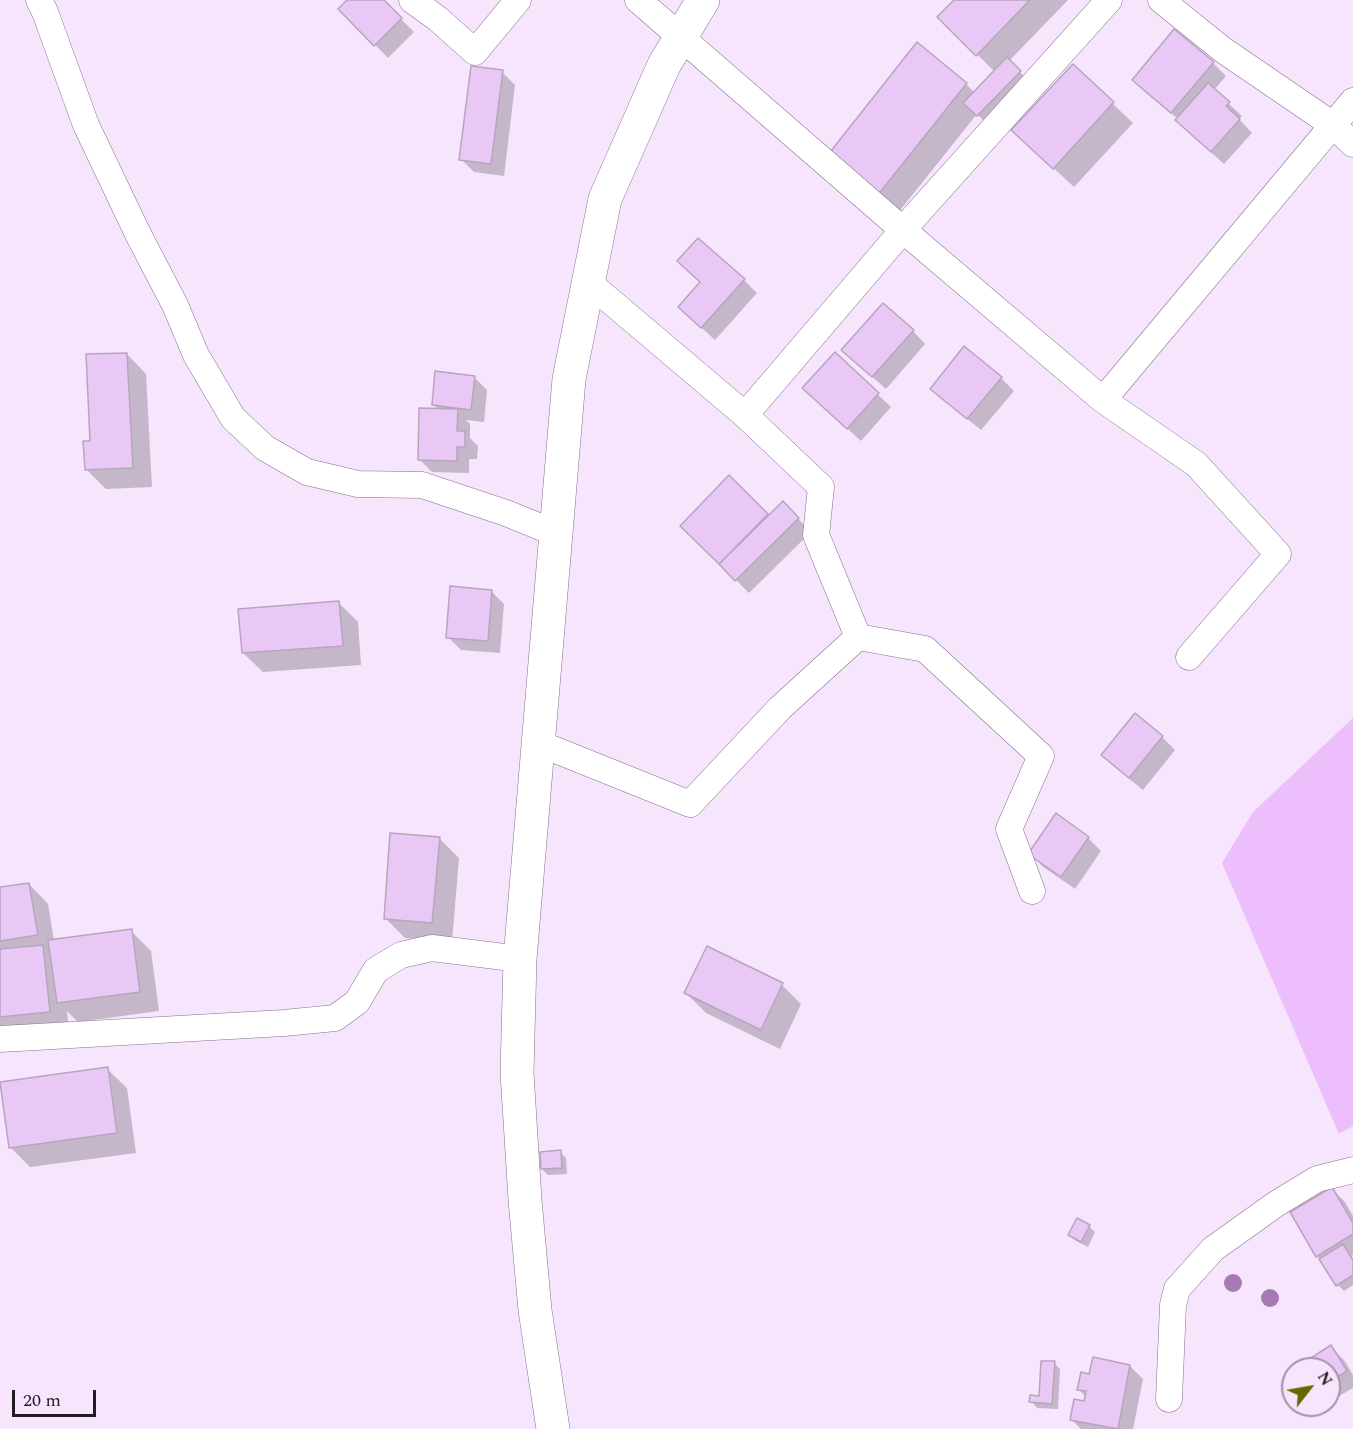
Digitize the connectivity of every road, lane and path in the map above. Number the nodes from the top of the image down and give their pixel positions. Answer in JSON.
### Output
{"nodes":[{"id":1,"x":39,"y":0,"type":"edge"},
{"id":2,"x":412,"y":0,"type":"edge"},
{"id":3,"x":518,"y":0,"type":"edge"},
{"id":4,"x":638,"y":0,"type":"edge"},
{"id":5,"x":703,"y":0,"type":"edge"},
{"id":6,"x":1109,"y":0,"type":"edge"},
{"id":7,"x":1161,"y":0,"type":"edge"},
{"id":8,"x":681,"y":37,"type":"junction"},
{"id":9,"x":1353,"y":101,"type":"edge"},
{"id":10,"x":1333,"y":125,"type":"junction"},
{"id":11,"x":1353,"y":144,"type":"edge"},
{"id":12,"x":903,"y":230,"type":"junction"},
{"id":13,"x":588,"y":282,"type":"junction"},
{"id":14,"x":1103,"y":400,"type":"junction"},
{"id":15,"x":744,"y":415,"type":"junction"},
{"id":16,"x":555,"y":533,"type":"junction"},
{"id":17,"x":858,"y":637,"type":"junction"},
{"id":18,"x":1189,"y":657,"type":"dead end"},
{"id":19,"x":538,"y":743,"type":"junction"},
{"id":20,"x":1032,"y":891,"type":"dead end"},
{"id":21,"x":520,"y":959,"type":"junction"},
{"id":22,"x":0,"y":1039,"type":"edge"},
{"id":23,"x":1353,"y":1170,"type":"edge"},
{"id":24,"x":1169,"y":1399,"type":"dead end"},
{"id":25,"x":553,"y":1429,"type":"edge"}],
"edges":[{"from":1,"to":16,"type":"street"},
{"from":2,"to":3,"type":"street"},
{"from":4,"to":8,"type":"street"},
{"from":5,"to":8,"type":"street"},
{"from":6,"to":12,"type":"street"},
{"from":7,"to":10,"type":"street"},
{"from":8,"to":12,"type":"street"},
{"from":8,"to":13,"type":"street"},
{"from":9,"to":10,"type":"street"},
{"from":10,"to":11,"type":"street"},
{"from":10,"to":14,"type":"street"},
{"from":12,"to":14,"type":"street"},
{"from":12,"to":15,"type":"street"},
{"from":13,"to":15,"type":"street"},
{"from":13,"to":16,"type":"street"},
{"from":14,"to":18,"type":"street"},
{"from":15,"to":17,"type":"street"},
{"from":16,"to":19,"type":"street"},
{"from":17,"to":19,"type":"street"},
{"from":17,"to":20,"type":"street"},
{"from":19,"to":21,"type":"street"},
{"from":21,"to":22,"type":"street"},
{"from":21,"to":25,"type":"street"},
{"from":23,"to":24,"type":"street"}]}
